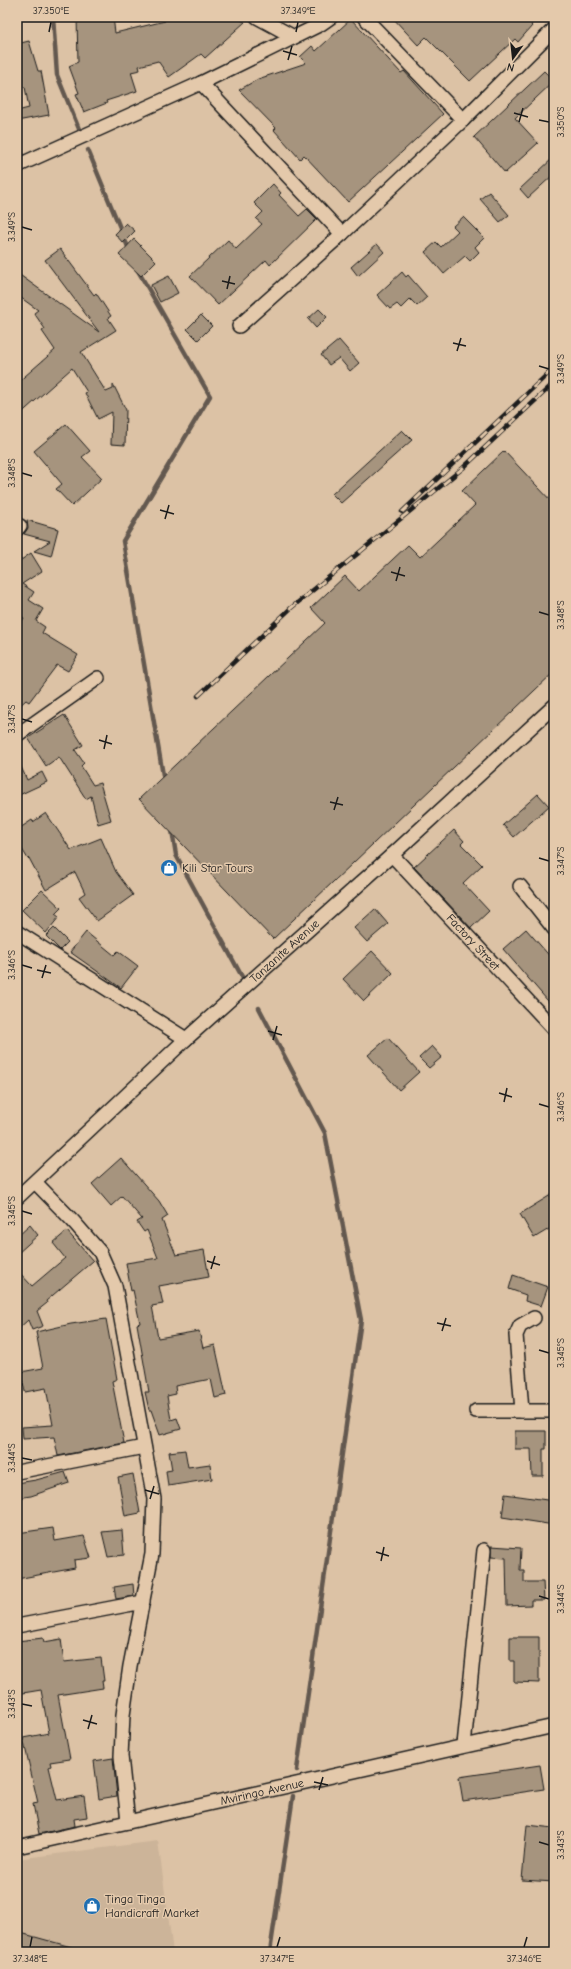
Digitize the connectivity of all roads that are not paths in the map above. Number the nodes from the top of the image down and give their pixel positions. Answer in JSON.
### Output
{"nodes":[{"id":1,"x":258,"y":17,"type":"edge"},
{"id":2,"x":331,"y":17,"type":"edge"},
{"id":3,"x":364,"y":17,"type":"edge"},
{"id":4,"x":554,"y":29,"type":"edge"},
{"id":5,"x":294,"y":37,"type":"junction"},
{"id":6,"x":201,"y":83,"type":"junction"},
{"id":7,"x":463,"y":120,"type":"junction"},
{"id":8,"x":17,"y":166,"type":"edge"},
{"id":9,"x":342,"y":234,"type":"junction"},
{"id":10,"x":239,"y":326,"type":"dead end"},
{"id":11,"x":98,"y":678,"type":"dead end"},
{"id":12,"x":554,"y":706,"type":"edge"},
{"id":13,"x":17,"y":735,"type":"edge"},
{"id":14,"x":392,"y":855,"type":"junction"},
{"id":15,"x":520,"y":886,"type":"dead end"},
{"id":16,"x":554,"y":928,"type":"edge"},
{"id":17,"x":17,"y":932,"type":"edge"},
{"id":18,"x":554,"y":1029,"type":"edge"},
{"id":19,"x":186,"y":1039,"type":"junction"},
{"id":20,"x":35,"y":1182,"type":"junction"},
{"id":21,"x":17,"y":1198,"type":"edge"},
{"id":22,"x":534,"y":1318,"type":"dead end"},
{"id":23,"x":476,"y":1411,"type":"dead end"},
{"id":24,"x":522,"y":1411,"type":"junction"},
{"id":25,"x":554,"y":1411,"type":"edge"},
{"id":26,"x":144,"y":1447,"type":"junction"},
{"id":27,"x":17,"y":1472,"type":"edge"},
{"id":28,"x":484,"y":1550,"type":"dead end"},
{"id":29,"x":143,"y":1602,"type":"junction"},
{"id":30,"x":17,"y":1626,"type":"edge"},
{"id":31,"x":554,"y":1726,"type":"edge"},
{"id":32,"x":464,"y":1745,"type":"junction"},
{"id":33,"x":128,"y":1822,"type":"junction"},
{"id":34,"x":17,"y":1847,"type":"edge"}],
"edges":[{"from":1,"to":5,"type":"street"},
{"from":2,"to":5,"type":"street"},
{"from":3,"to":7,"type":"street"},
{"from":4,"to":7,"type":"street"},
{"from":5,"to":6,"type":"street"},
{"from":6,"to":8,"type":"street"},
{"from":6,"to":9,"type":"street"},
{"from":7,"to":9,"type":"street"},
{"from":9,"to":10,"type":"street"},
{"from":11,"to":13,"type":"street"},
{"from":12,"to":14,"type":"street","name":"Tanzanite Avenue"},
{"from":14,"to":18,"type":"street","name":"Factory Street"},
{"from":14,"to":19,"type":"street","name":"Tanzanite Avenue"},
{"from":15,"to":16,"type":"street"},
{"from":17,"to":19,"type":"street"},
{"from":19,"to":20,"type":"street","name":"Tanzanite Avenue"},
{"from":20,"to":21,"type":"street","name":"Tanzanite Avenue"},
{"from":20,"to":26,"type":"street"},
{"from":22,"to":24,"type":"street"},
{"from":23,"to":24,"type":"street"},
{"from":24,"to":25,"type":"street"},
{"from":26,"to":27,"type":"street"},
{"from":26,"to":29,"type":"street"},
{"from":28,"to":32,"type":"street"},
{"from":29,"to":30,"type":"street"},
{"from":29,"to":33,"type":"street"},
{"from":31,"to":32,"type":"street","name":"Mviringo Avenue"},
{"from":32,"to":33,"type":"street","name":"Mviringo Avenue"},
{"from":33,"to":34,"type":"street","name":"Mviringo Avenue"}]}
